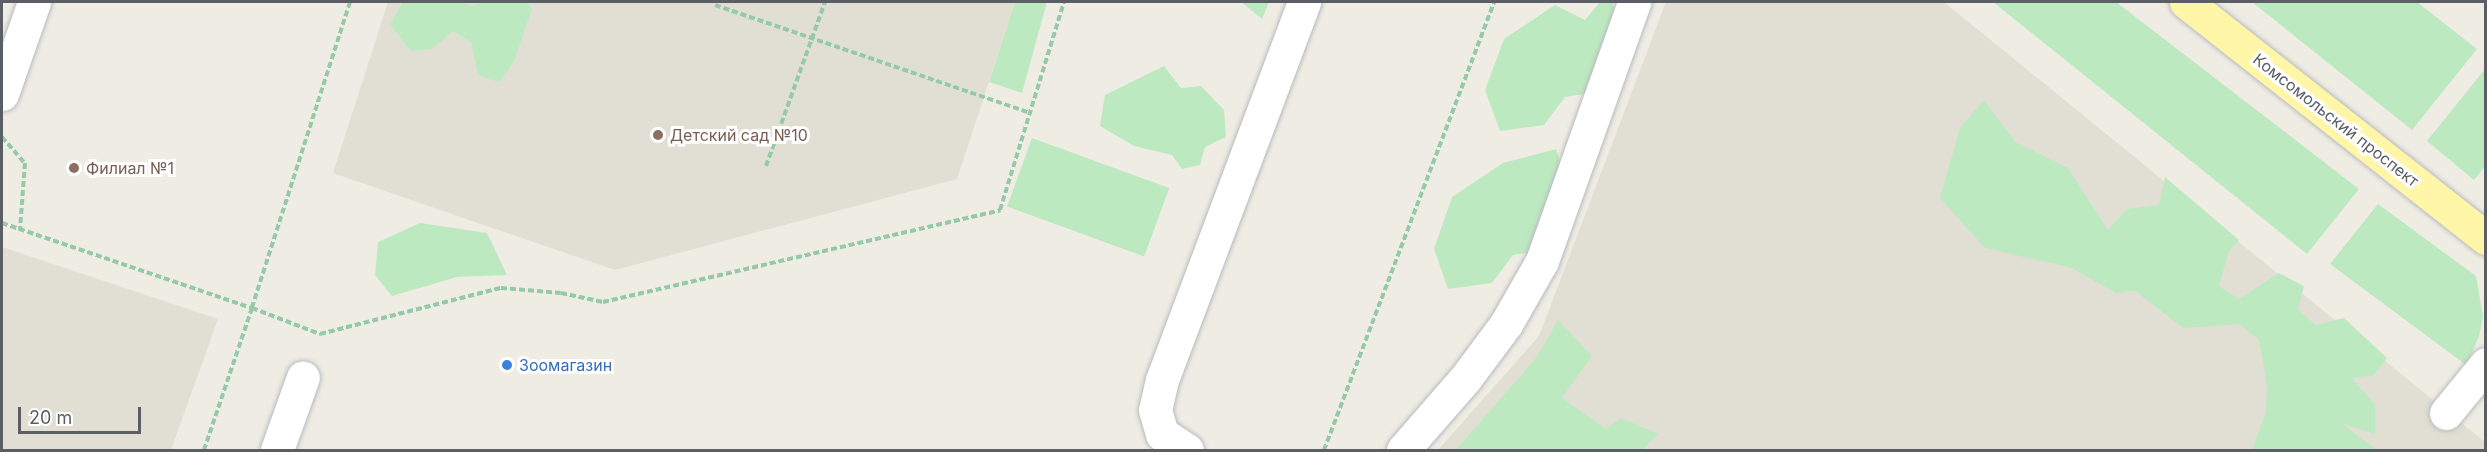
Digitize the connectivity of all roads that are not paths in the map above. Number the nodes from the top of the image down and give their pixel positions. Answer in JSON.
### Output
{"nodes":[{"id":1,"x":34,"y":2,"type":"edge"},
{"id":2,"x":1304,"y":2,"type":"edge"},
{"id":3,"x":1634,"y":2,"type":"edge"},
{"id":4,"x":2186,"y":2,"type":"edge"},
{"id":5,"x":2,"y":94,"type":"edge"},
{"id":6,"x":2486,"y":238,"type":"edge"},
{"id":7,"x":2486,"y":364,"type":"edge"},
{"id":8,"x":303,"y":377,"type":"dead end"},
{"id":9,"x":2446,"y":413,"type":"dead end"},
{"id":10,"x":277,"y":450,"type":"edge"},
{"id":11,"x":1187,"y":450,"type":"edge"},
{"id":12,"x":1403,"y":450,"type":"edge"}],
"edges":[{"from":1,"to":5,"type":"lane"},
{"from":2,"to":11,"type":"lane"},
{"from":3,"to":12,"type":"lane"},
{"from":4,"to":6,"type":"main road","name":"Комсомольский проспект"},
{"from":7,"to":9,"type":"lane"},
{"from":8,"to":10,"type":"lane"}]}
